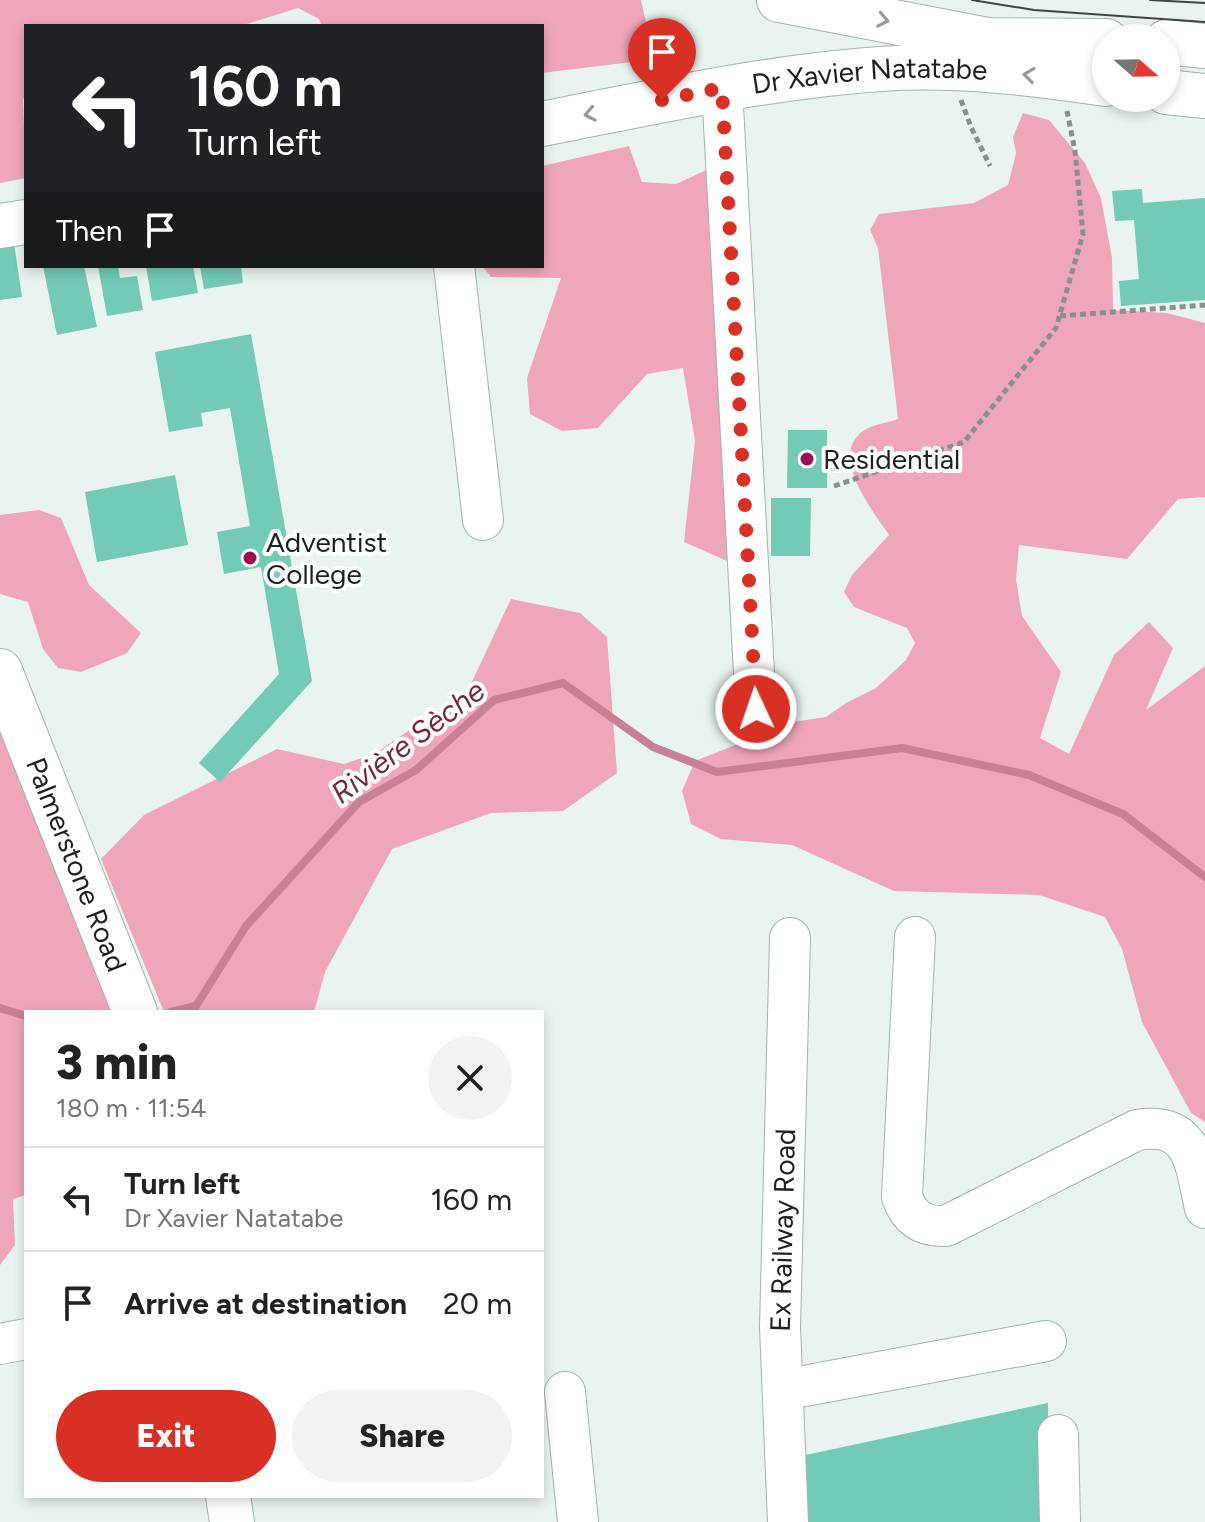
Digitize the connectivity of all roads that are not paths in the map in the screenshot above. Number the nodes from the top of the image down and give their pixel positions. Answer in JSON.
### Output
{"nodes":[{"id":1,"x":779,"y":0,"type":"edge"},
{"id":2,"x":1092,"y":41,"type":"edge"},
{"id":3,"x":1180,"y":43,"type":"edge"},
{"id":4,"x":1205,"y":46,"type":"edge"},
{"id":5,"x":1092,"y":82,"type":"edge"},
{"id":6,"x":722,"y":88,"type":"junction"},
{"id":7,"x":1180,"y":93,"type":"edge"},
{"id":8,"x":1205,"y":96,"type":"edge"},
{"id":9,"x":544,"y":124,"type":"edge"},
{"id":10,"x":24,"y":222,"type":"edge"},
{"id":11,"x":0,"y":226,"type":"edge"},
{"id":12,"x":454,"y":268,"type":"edge"},
{"id":13,"x":483,"y":520,"type":"dead end"},
{"id":14,"x":0,"y":671,"type":"edge"},
{"id":15,"x":756,"y":709,"type":"dead end"},
{"id":16,"x":915,"y":937,"type":"dead end"},
{"id":17,"x":790,"y":938,"type":"dead end"},
{"id":18,"x":133,"y":1007,"type":"edge"},
{"id":19,"x":1205,"y":1208,"type":"edge"},
{"id":20,"x":24,"y":1339,"type":"edge"},
{"id":21,"x":1046,"y":1341,"type":"dead end"},
{"id":22,"x":0,"y":1344,"type":"edge"},
{"id":23,"x":783,"y":1390,"type":"junction"},
{"id":24,"x":565,"y":1392,"type":"dead end"},
{"id":25,"x":1058,"y":1435,"type":"dead end"},
{"id":26,"x":228,"y":1498,"type":"edge"},
{"id":27,"x":232,"y":1522,"type":"edge"},
{"id":28,"x":578,"y":1522,"type":"edge"},
{"id":29,"x":788,"y":1522,"type":"edge"},
{"id":30,"x":1060,"y":1522,"type":"edge"}],
"edges":[{"from":1,"to":2,"type":"main road","one_way":true},
{"from":3,"to":4,"type":"main road"},
{"from":5,"to":6,"type":"main road","name":"Dr Xavier Natatabe","one_way":true},
{"from":6,"to":9,"type":"main road","name":"Dr Xavier Natatabe","one_way":true},
{"from":6,"to":15,"type":"street"},
{"from":7,"to":8,"type":"main road"},
{"from":10,"to":11,"type":"main road"},
{"from":12,"to":13,"type":"street"},
{"from":14,"to":18,"type":"main road","name":"Palmerstone Road"},
{"from":16,"to":19,"type":"street"},
{"from":17,"to":23,"type":"street","name":"Ex Railway Road"},
{"from":20,"to":22,"type":"street"},
{"from":21,"to":23,"type":"street"},
{"from":23,"to":29,"type":"street","name":"Ex Railway Road"},
{"from":24,"to":28,"type":"street"},
{"from":25,"to":30,"type":"street"},
{"from":26,"to":27,"type":"main road"}]}
